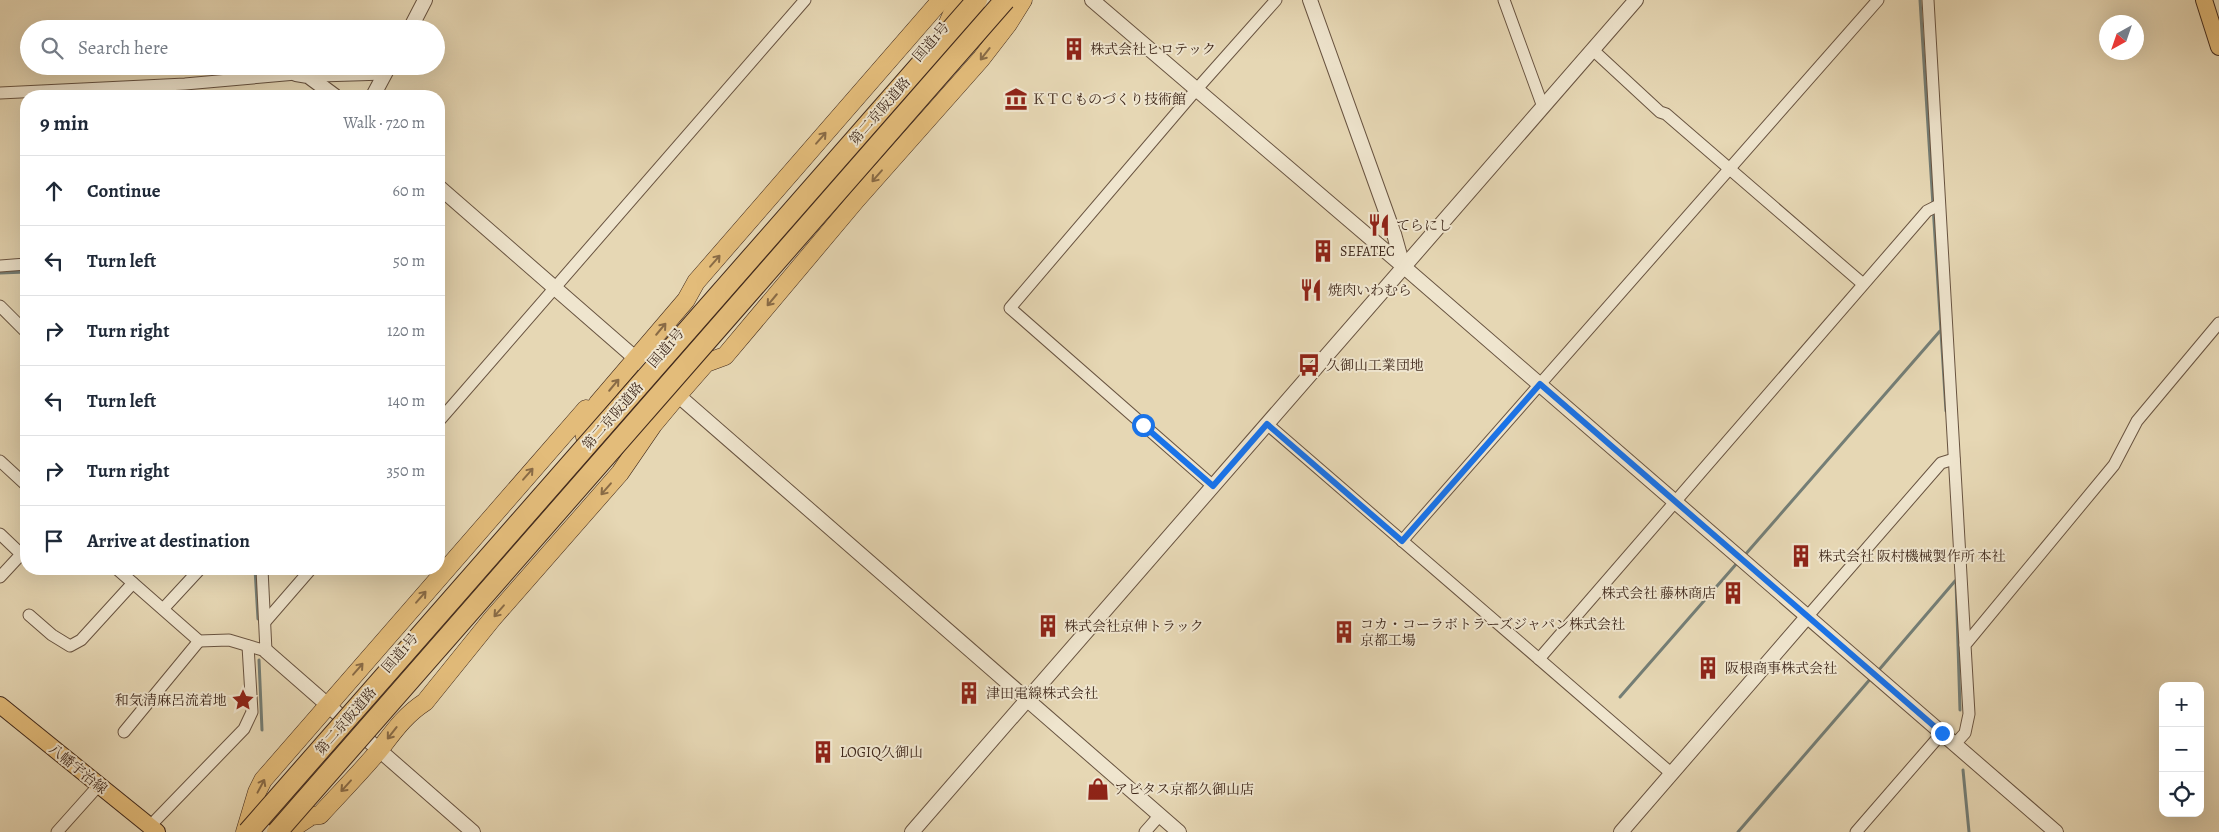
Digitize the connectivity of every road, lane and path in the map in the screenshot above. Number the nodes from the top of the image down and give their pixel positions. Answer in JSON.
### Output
{"nodes":[{"id":1,"x":425,"y":0,"type":"edge"},
{"id":2,"x":805,"y":0,"type":"edge"},
{"id":3,"x":941,"y":0,"type":"edge"},
{"id":4,"x":958,"y":0,"type":"edge"},
{"id":5,"x":968,"y":0,"type":"edge"},
{"id":6,"x":977,"y":0,"type":"edge"},
{"id":7,"x":1006,"y":0,"type":"edge"},
{"id":8,"x":1023,"y":0,"type":"edge"},
{"id":9,"x":1092,"y":0,"type":"edge"},
{"id":10,"x":1276,"y":0,"type":"edge"},
{"id":11,"x":1310,"y":0,"type":"edge"},
{"id":12,"x":1504,"y":0,"type":"edge"},
{"id":13,"x":1636,"y":0,"type":"edge"},
{"id":14,"x":1878,"y":0,"type":"edge"},
{"id":15,"x":1928,"y":0,"type":"edge"},
{"id":16,"x":2204,"y":0,"type":"edge"},
{"id":17,"x":415,"y":20,"type":"edge"},
{"id":18,"x":948,"y":23,"type":"junction"},
{"id":19,"x":1008,"y":24,"type":"junction"},
{"id":20,"x":979,"y":32,"type":"junction"},
{"id":21,"x":2219,"y":47,"type":"edge"},
{"id":22,"x":1593,"y":50,"type":"junction"},
{"id":23,"x":285,"y":75,"type":"edge"},
{"id":24,"x":302,"y":75,"type":"edge"},
{"id":25,"x":331,"y":75,"type":"edge"},
{"id":26,"x":384,"y":75,"type":"edge"},
{"id":27,"x":320,"y":76,"type":"dead end"},
{"id":28,"x":185,"y":84,"type":"junction"},
{"id":29,"x":62,"y":90,"type":"edge"},
{"id":30,"x":186,"y":90,"type":"edge"},
{"id":31,"x":328,"y":90,"type":"edge"},
{"id":32,"x":376,"y":90,"type":"edge"},
{"id":33,"x":1196,"y":90,"type":"junction"},
{"id":34,"x":20,"y":92,"type":"edge"},
{"id":35,"x":0,"y":93,"type":"edge"},
{"id":36,"x":1543,"y":107,"type":"junction"},
{"id":37,"x":1730,"y":168,"type":"junction"},
{"id":38,"x":445,"y":192,"type":"edge"},
{"id":39,"x":1939,"y":205,"type":"junction"},
{"id":40,"x":20,"y":264,"type":"edge"},
{"id":41,"x":0,"y":266,"type":"edge"},
{"id":42,"x":1403,"y":266,"type":"junction"},
{"id":43,"x":1863,"y":284,"type":"junction"},
{"id":44,"x":554,"y":288,"type":"junction"},
{"id":45,"x":712,"y":294,"type":"junction"},
{"id":46,"x":686,"y":300,"type":"junction"},
{"id":47,"x":0,"y":306,"type":"edge"},
{"id":48,"x":2219,"y":323,"type":"edge"},
{"id":49,"x":20,"y":326,"type":"edge"},
{"id":50,"x":725,"y":333,"type":"junction"},
{"id":51,"x":642,"y":363,"type":"junction"},
{"id":52,"x":706,"y":363,"type":"junction"},
{"id":53,"x":1540,"y":384,"type":"junction"},
{"id":54,"x":674,"y":392,"type":"junction"},
{"id":55,"x":598,"y":404,"type":"junction"},
{"id":56,"x":445,"y":414,"type":"edge"},
{"id":57,"x":1267,"y":424,"type":"junction"},
{"id":58,"x":586,"y":440,"type":"junction"},
{"id":59,"x":638,"y":448,"type":"junction"},
{"id":60,"x":1954,"y":459,"type":"junction"},
{"id":61,"x":0,"y":461,"type":"edge"},
{"id":62,"x":603,"y":469,"type":"junction"},
{"id":63,"x":20,"y":479,"type":"edge"},
{"id":64,"x":1213,"y":486,"type":"junction"},
{"id":65,"x":1675,"y":502,"type":"junction"},
{"id":66,"x":0,"y":534,"type":"edge"},
{"id":67,"x":1402,"y":541,"type":"junction"},
{"id":68,"x":20,"y":549,"type":"edge"},
{"id":69,"x":20,"y":556,"type":"edge"},
{"id":70,"x":445,"y":563,"type":"edge"},
{"id":71,"x":124,"y":575,"type":"edge"},
{"id":72,"x":194,"y":575,"type":"edge"},
{"id":73,"x":262,"y":575,"type":"edge"},
{"id":74,"x":306,"y":575,"type":"edge"},
{"id":75,"x":435,"y":575,"type":"edge"},
{"id":76,"x":0,"y":577,"type":"edge"},
{"id":77,"x":134,"y":583,"type":"junction"},
{"id":78,"x":163,"y":609,"type":"junction"},
{"id":79,"x":29,"y":615,"type":"dead end"},
{"id":80,"x":1807,"y":617,"type":"junction"},
{"id":81,"x":265,"y":622,"type":"junction"},
{"id":82,"x":420,"y":631,"type":"junction"},
{"id":83,"x":390,"y":634,"type":"junction"},
{"id":84,"x":199,"y":641,"type":"junction"},
{"id":85,"x":452,"y":643,"type":"junction"},
{"id":86,"x":1965,"y":645,"type":"junction"},
{"id":87,"x":248,"y":646,"type":"junction"},
{"id":88,"x":266,"y":651,"type":"junction"},
{"id":89,"x":1539,"y":659,"type":"junction"},
{"id":90,"x":1027,"y":699,"type":"junction"},
{"id":91,"x":0,"y":705,"type":"edge"},
{"id":92,"x":328,"y":705,"type":"junction"},
{"id":93,"x":412,"y":711,"type":"junction"},
{"id":94,"x":344,"y":719,"type":"junction"},
{"id":95,"x":124,"y":732,"type":"dead end"},
{"id":96,"x":1942,"y":733,"type":"junction"},
{"id":97,"x":1955,"y":744,"type":"junction"},
{"id":98,"x":374,"y":745,"type":"junction"},
{"id":99,"x":1672,"y":774,"type":"junction"},
{"id":100,"x":99,"y":785,"type":"junction"},
{"id":101,"x":1160,"y":815,"type":"junction"},
{"id":102,"x":153,"y":829,"type":"edge"},
{"id":103,"x":285,"y":831,"type":"edge"},
{"id":104,"x":2054,"y":831,"type":"edge"},
{"id":105,"x":57,"y":832,"type":"edge"},
{"id":106,"x":246,"y":832,"type":"edge"},
{"id":107,"x":473,"y":832,"type":"edge"},
{"id":108,"x":912,"y":832,"type":"edge"},
{"id":109,"x":1145,"y":832,"type":"edge"},
{"id":110,"x":1179,"y":832,"type":"edge"},
{"id":111,"x":1621,"y":832,"type":"edge"},
{"id":112,"x":1856,"y":832,"type":"edge"}],
"edges":[{"from":1,"to":17,"type":"street"},
{"from":2,"to":44,"type":"street"},
{"from":46,"to":3,"type":"highway","one_way":true},
{"from":4,"to":18,"type":"highway"},
{"from":5,"to":18,"type":"highway","name":"国道1号"},
{"from":6,"to":106,"type":"highway","name":"第二京阪道路","bridge":true},
{"from":7,"to":20,"type":"highway"},
{"from":7,"to":103,"type":"highway","name":"第二京阪道路","bridge":true},
{"from":8,"to":19,"type":"highway"},
{"from":9,"to":33,"type":"street"},
{"from":10,"to":33,"type":"street"},
{"from":11,"to":42,"type":"street"},
{"from":12,"to":36,"type":"street"},
{"from":13,"to":22,"type":"street"},
{"from":14,"to":37,"type":"street"},
{"from":15,"to":39,"type":"street"},
{"from":16,"to":21,"type":"main road"},
{"from":18,"to":45,"type":"highway","name":"国道1号"},
{"from":19,"to":20,"type":"highway"},
{"from":19,"to":52,"type":"highway","one_way":true},
{"from":20,"to":50,"type":"highway"},
{"from":22,"to":36,"type":"street"},
{"from":22,"to":37,"type":"street"},
{"from":23,"to":28,"type":"street"},
{"from":24,"to":31,"type":"street"},
{"from":25,"to":27,"type":"street"},
{"from":26,"to":32,"type":"street"},
{"from":28,"to":29,"type":"street"},
{"from":28,"to":30,"type":"street"},
{"from":33,"to":42,"type":"street"},
{"from":33,"to":64,"type":"street"},
{"from":34,"to":35,"type":"street"},
{"from":36,"to":42,"type":"street"},
{"from":37,"to":43,"type":"street"},
{"from":37,"to":53,"type":"street"},
{"from":38,"to":44,"type":"street"},
{"from":39,"to":43,"type":"street"},
{"from":39,"to":60,"type":"street"},
{"from":40,"to":41,"type":"street"},
{"from":42,"to":53,"type":"street"},
{"from":42,"to":57,"type":"street"},
{"from":43,"to":65,"type":"street"},
{"from":44,"to":51,"type":"street"},
{"from":44,"to":56,"type":"street"},
{"from":45,"to":46,"type":"highway"},
{"from":45,"to":51,"type":"highway","name":"国道1号"},
{"from":51,"to":46,"type":"highway","one_way":true},
{"from":47,"to":49,"type":"street"},
{"from":48,"to":86,"type":"street"},
{"from":50,"to":52,"type":"highway"},
{"from":50,"to":54,"type":"highway"},
{"from":51,"to":54,"type":"street"},
{"from":55,"to":51,"type":"highway","one_way":true},
{"from":51,"to":58,"type":"highway","name":"国道1号"},
{"from":52,"to":54,"type":"highway"},
{"from":53,"to":65,"type":"street"},
{"from":53,"to":67,"type":"street"},
{"from":54,"to":59,"type":"highway"},
{"from":54,"to":62,"type":"highway"},
{"from":54,"to":90,"type":"street"},
{"from":55,"to":58,"type":"highway"},
{"from":70,"to":55,"type":"highway","one_way":true},
{"from":57,"to":64,"type":"street"},
{"from":57,"to":67,"type":"street"},
{"from":58,"to":82,"type":"highway","name":"国道1号"},
{"from":59,"to":62,"type":"highway"},
{"from":59,"to":93,"type":"highway","one_way":true},
{"from":60,"to":80,"type":"street"},
{"from":60,"to":86,"type":"street"},
{"from":61,"to":63,"type":"street"},
{"from":62,"to":85,"type":"highway"},
{"from":64,"to":90,"type":"street"},
{"from":65,"to":80,"type":"street"},
{"from":65,"to":89,"type":"street"},
{"from":66,"to":68,"type":"street"},
{"from":67,"to":89,"type":"street"},
{"from":69,"to":76,"type":"street"},
{"from":71,"to":77,"type":"street"},
{"from":72,"to":78,"type":"street"},
{"from":73,"to":81,"type":"street"},
{"from":74,"to":81,"type":"street"},
{"from":83,"to":75,"type":"highway","one_way":true},
{"from":77,"to":78,"type":"street"},
{"from":77,"to":79,"type":"street"},
{"from":78,"to":84,"type":"street"},
{"from":80,"to":96,"type":"street"},
{"from":80,"to":99,"type":"street"},
{"from":81,"to":88,"type":"street"},
{"from":82,"to":83,"type":"highway"},
{"from":82,"to":94,"type":"highway","name":"国道1号"},
{"from":92,"to":83,"type":"highway","one_way":true},
{"from":84,"to":87,"type":"street"},
{"from":84,"to":95,"type":"street"},
{"from":85,"to":93,"type":"highway"},
{"from":85,"to":98,"type":"highway"},
{"from":86,"to":97,"type":"street"},
{"from":87,"to":88,"type":"street"},
{"from":87,"to":102,"type":"street"},
{"from":88,"to":92,"type":"street"},
{"from":89,"to":99,"type":"street"},
{"from":90,"to":101,"type":"street"},
{"from":90,"to":108,"type":"street"},
{"from":91,"to":100,"type":"main road","name":"八幡宇治線"},
{"from":92,"to":94,"type":"street"},
{"from":106,"to":92,"type":"highway","one_way":true},
{"from":93,"to":98,"type":"highway","one_way":true},
{"from":94,"to":98,"type":"street"},
{"from":94,"to":106,"type":"highway","name":"国道1号"},
{"from":96,"to":97,"type":"street"},
{"from":96,"to":112,"type":"street"},
{"from":97,"to":104,"type":"street"},
{"from":98,"to":103,"type":"highway","one_way":true},
{"from":98,"to":107,"type":"street"},
{"from":99,"to":111,"type":"street"},
{"from":100,"to":102,"type":"main road","name":"八幡宇治線"},
{"from":100,"to":105,"type":"street"},
{"from":101,"to":109,"type":"street"},
{"from":101,"to":110,"type":"street"}]}
